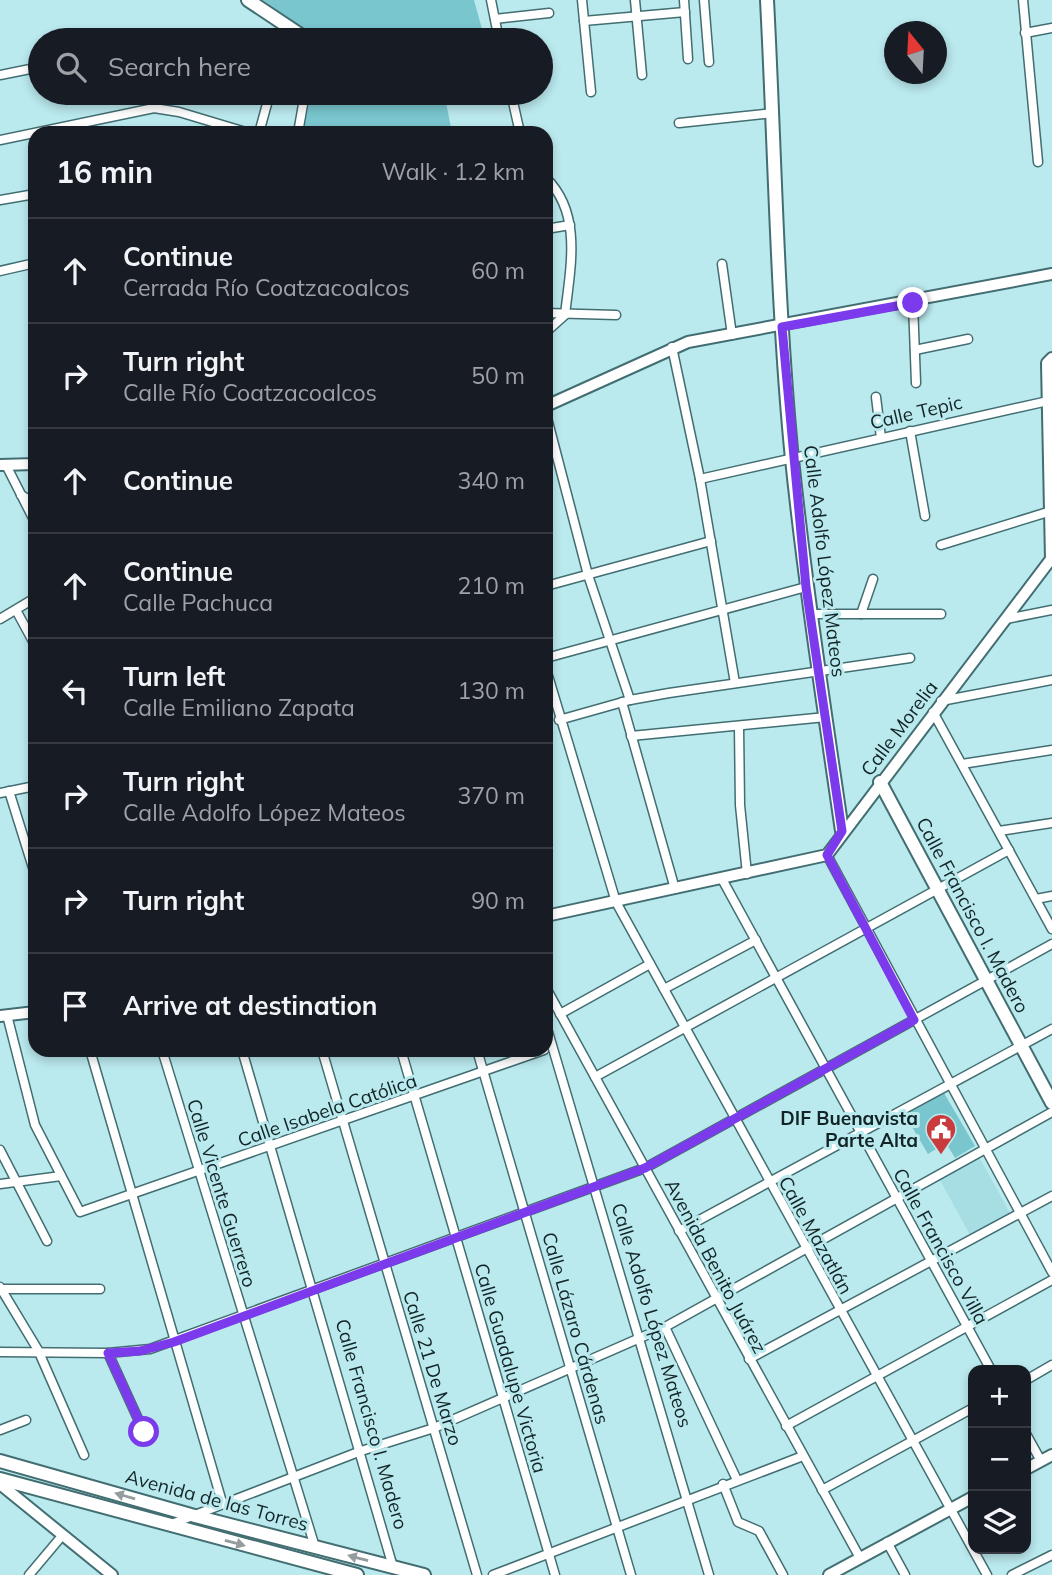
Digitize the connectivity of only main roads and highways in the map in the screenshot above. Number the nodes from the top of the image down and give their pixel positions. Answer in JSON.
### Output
{"nodes":[{"id":1,"x":248,"y":0,"type":"edge"},
{"id":2,"x":767,"y":0,"type":"edge"},
{"id":3,"x":279,"y":28,"type":"edge"},
{"id":4,"x":880,"y":782,"type":"road end"},
{"id":5,"x":842,"y":831,"type":"road end"},
{"id":6,"x":1052,"y":1103,"type":"edge"},
{"id":7,"x":0,"y":1461,"type":"edge"},
{"id":8,"x":0,"y":1479,"type":"edge"},
{"id":9,"x":357,"y":1575,"type":"edge"},
{"id":10,"x":424,"y":1575,"type":"edge"}],
"edges":[{"from":1,"to":3,"type":"main road"},
{"from":2,"to":5,"type":"main road","name":"Calle Adolfo López Mateos"},
{"from":4,"to":6,"type":"main road","name":"Calle Francisco I. Madero"},
{"from":10,"to":7,"type":"main road","name":"Avenida de las Torres","one_way":true},
{"from":8,"to":9,"type":"main road","name":"Avenida de las Torres","one_way":true}]}
